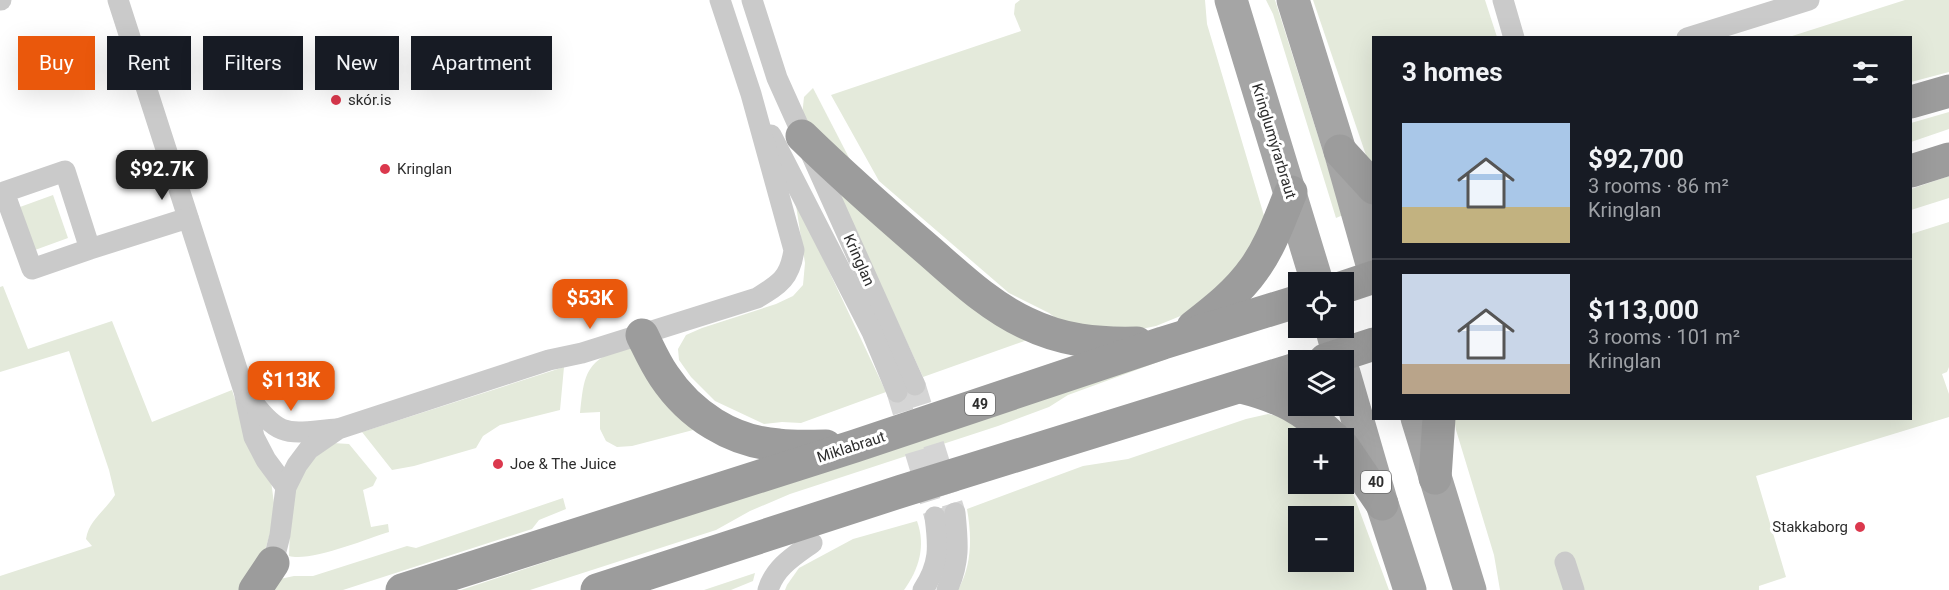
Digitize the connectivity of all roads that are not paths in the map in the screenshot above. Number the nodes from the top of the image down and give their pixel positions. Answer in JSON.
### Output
{"nodes":[{"id":1,"x":118,"y":0,"type":"edge"},
{"id":2,"x":720,"y":0,"type":"edge"},
{"id":3,"x":753,"y":0,"type":"edge"},
{"id":4,"x":1231,"y":0,"type":"edge"},
{"id":5,"x":1293,"y":0,"type":"edge"},
{"id":6,"x":1503,"y":0,"type":"edge"},
{"id":7,"x":1809,"y":0,"type":"edge"},
{"id":8,"x":1513,"y":36,"type":"edge"},
{"id":9,"x":1693,"y":36,"type":"edge"},
{"id":10,"x":1949,"y":91,"type":"edge"},
{"id":11,"x":751,"y":94,"type":"junction"},
{"id":12,"x":1912,"y":102,"type":"edge"},
{"id":13,"x":802,"y":136,"type":"junction"},
{"id":14,"x":1340,"y":151,"type":"junction"},
{"id":15,"x":1949,"y":159,"type":"edge"},
{"id":16,"x":1912,"y":171,"type":"edge"},
{"id":17,"x":1372,"y":186,"type":"edge"},
{"id":18,"x":1291,"y":192,"type":"junction"},
{"id":19,"x":188,"y":218,"type":"junction"},
{"id":20,"x":90,"y":249,"type":"junction"},
{"id":21,"x":1372,"y":264,"type":"edge"},
{"id":22,"x":1314,"y":272,"type":"edge"},
{"id":23,"x":1372,"y":278,"type":"edge"},
{"id":24,"x":1354,"y":284,"type":"edge"},
{"id":25,"x":1288,"y":304,"type":"edge"},
{"id":26,"x":642,"y":335,"type":"junction"},
{"id":27,"x":1170,"y":341,"type":"junction"},
{"id":28,"x":1372,"y":345,"type":"edge"},
{"id":29,"x":1353,"y":350,"type":"edge"},
{"id":30,"x":1288,"y":372,"type":"edge"},
{"id":31,"x":1241,"y":387,"type":"junction"},
{"id":32,"x":244,"y":391,"type":"junction"},
{"id":33,"x":1354,"y":412,"type":"edge"},
{"id":34,"x":1418,"y":420,"type":"edge"},
{"id":35,"x":1439,"y":420,"type":"edge"},
{"id":36,"x":1323,"y":428,"type":"edge"},
{"id":37,"x":338,"y":429,"type":"junction"},
{"id":38,"x":855,"y":446,"type":"junction"},
{"id":39,"x":1354,"y":462,"type":"edge"},
{"id":40,"x":1435,"y":478,"type":"junction"},
{"id":41,"x":286,"y":487,"type":"junction"},
{"id":42,"x":902,"y":491,"type":"junction"},
{"id":43,"x":1383,"y":504,"type":"junction"},
{"id":44,"x":812,"y":543,"type":"joint"},
{"id":45,"x":1565,"y":562,"type":"dead end"},
{"id":46,"x":273,"y":563,"type":"joint"},
{"id":47,"x":255,"y":590,"type":"edge"},
{"id":48,"x":402,"y":590,"type":"edge"},
{"id":49,"x":597,"y":590,"type":"edge"},
{"id":50,"x":768,"y":590,"type":"edge"},
{"id":51,"x":923,"y":590,"type":"edge"},
{"id":52,"x":947,"y":590,"type":"edge"},
{"id":53,"x":1410,"y":590,"type":"edge"},
{"id":54,"x":1470,"y":590,"type":"edge"},
{"id":55,"x":1574,"y":590,"type":"edge"}],
"edges":[{"from":1,"to":19,"type":"street","name":"Kringlan"},
{"from":2,"to":11,"type":"street","name":"Kringlan"},
{"from":3,"to":13,"type":"street","name":"Kringlan"},
{"from":4,"to":18,"type":"main road","name":"Kringlumýrarbraut"},
{"from":5,"to":14,"type":"main road"},
{"from":6,"to":8,"type":"street"},
{"from":7,"to":9,"type":"street"},
{"from":10,"to":12,"type":"highway"},
{"from":11,"to":13,"type":"street","name":"Kringlan"},
{"from":11,"to":26,"type":"street","name":"Kringlan"},
{"from":13,"to":27,"type":"highway"},
{"from":14,"to":17,"type":"highway"},
{"from":14,"to":21,"type":"main road"},
{"from":15,"to":16,"type":"highway"},
{"from":18,"to":22,"type":"main road","name":"Kringlumýrarbraut"},
{"from":18,"to":27,"type":"highway"},
{"from":19,"to":20,"type":"street"},
{"from":19,"to":32,"type":"street","name":"Kringlan"},
{"from":20,"to":20,"type":"street"},
{"from":23,"to":24,"type":"highway"},
{"from":25,"to":27,"type":"highway","name":"Miklabraut","number":"49"},
{"from":26,"to":37,"type":"street","name":"Kringlan"},
{"from":26,"to":38,"type":"highway"},
{"from":27,"to":38,"type":"highway","name":"Miklabraut","number":"49"},
{"from":28,"to":29,"type":"highway"},
{"from":30,"to":31,"type":"highway"},
{"from":31,"to":36,"type":"highway"},
{"from":31,"to":42,"type":"highway"},
{"from":32,"to":37,"type":"street","name":"Kringlan"},
{"from":32,"to":41,"type":"street","name":"Kringlan"},
{"from":33,"to":43,"type":"main road","number":"40"},
{"from":34,"to":40,"type":"main road"},
{"from":35,"to":40,"type":"highway"},
{"from":37,"to":41,"type":"street","name":"Kringlan"},
{"from":38,"to":48,"type":"highway","name":"Miklabraut","number":"49"},
{"from":39,"to":43,"type":"highway"},
{"from":40,"to":54,"type":"main road"},
{"from":41,"to":46,"type":"street","name":"Kringlan"},
{"from":42,"to":44,"type":"highway"},
{"from":42,"to":49,"type":"highway"},
{"from":43,"to":53,"type":"main road","number":"40"},
{"from":44,"to":50,"type":"street"},
{"from":45,"to":55,"type":"street"},
{"from":46,"to":47,"type":"highway"},
{"from":51,"to":52,"type":"street"}]}
